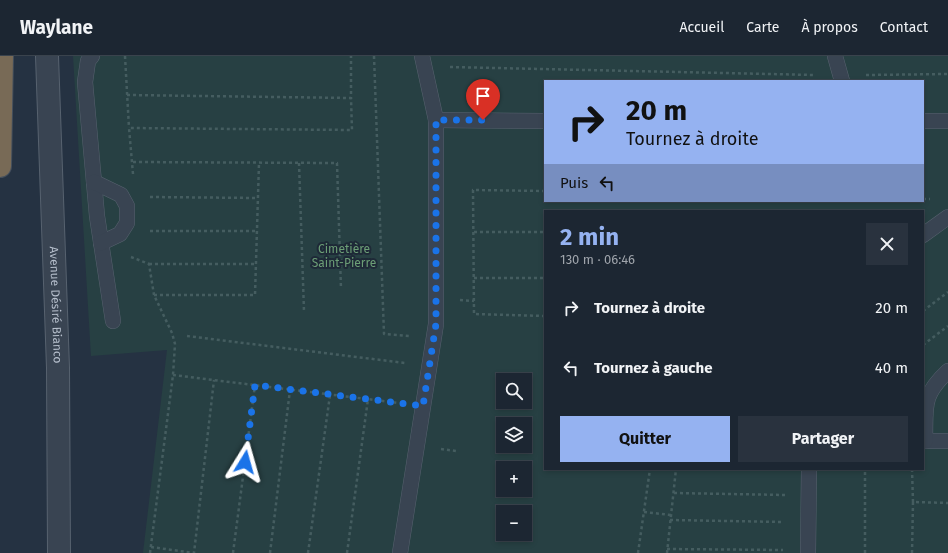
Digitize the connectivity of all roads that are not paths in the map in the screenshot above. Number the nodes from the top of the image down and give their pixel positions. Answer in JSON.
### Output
{"nodes":[{"id":1,"x":2,"y":56,"type":"edge"},
{"id":2,"x":47,"y":56,"type":"edge"},
{"id":3,"x":835,"y":56,"type":"edge"},
{"id":4,"x":89,"y":58,"type":"edge"},
{"id":5,"x":423,"y":61,"type":"edge"},
{"id":6,"x":841,"y":78,"type":"edge"},
{"id":7,"x":436,"y":120,"type":"junction"},
{"id":8,"x":544,"y":120,"type":"edge"},
{"id":9,"x":924,"y":121,"type":"edge"},
{"id":10,"x":948,"y":121,"type":"edge"},
{"id":11,"x":0,"y":166,"type":"edge"},
{"id":12,"x":94,"y":182,"type":"junction"},
{"id":13,"x":948,"y":217,"type":"edge"},
{"id":14,"x":924,"y":234,"type":"edge"},
{"id":15,"x":101,"y":243,"type":"junction"},
{"id":16,"x":113,"y":321,"type":"dead end"},
{"id":17,"x":948,"y":371,"type":"edge"},
{"id":18,"x":924,"y":441,"type":"edge"},
{"id":19,"x":948,"y":441,"type":"edge"},
{"id":20,"x":809,"y":470,"type":"edge"},
{"id":21,"x":808,"y":552,"type":"edge"},
{"id":22,"x":59,"y":553,"type":"edge"},
{"id":23,"x":400,"y":553,"type":"edge"}],
"edges":[{"from":1,"to":11,"type":"highway"},
{"from":2,"to":22,"type":"street","name":"Avenue Désiré Bianco"},
{"from":3,"to":6,"type":"lane"},
{"from":4,"to":12,"type":"lane"},
{"from":5,"to":7,"type":"lane"},
{"from":7,"to":8,"type":"lane"},
{"from":7,"to":23,"type":"lane"},
{"from":9,"to":10,"type":"lane"},
{"from":12,"to":15,"type":"lane"},
{"from":12,"to":15,"type":"lane"},
{"from":13,"to":14,"type":"lane"},
{"from":15,"to":16,"type":"lane"},
{"from":17,"to":18,"type":"lane"},
{"from":18,"to":19,"type":"lane"},
{"from":20,"to":21,"type":"lane"}]}
